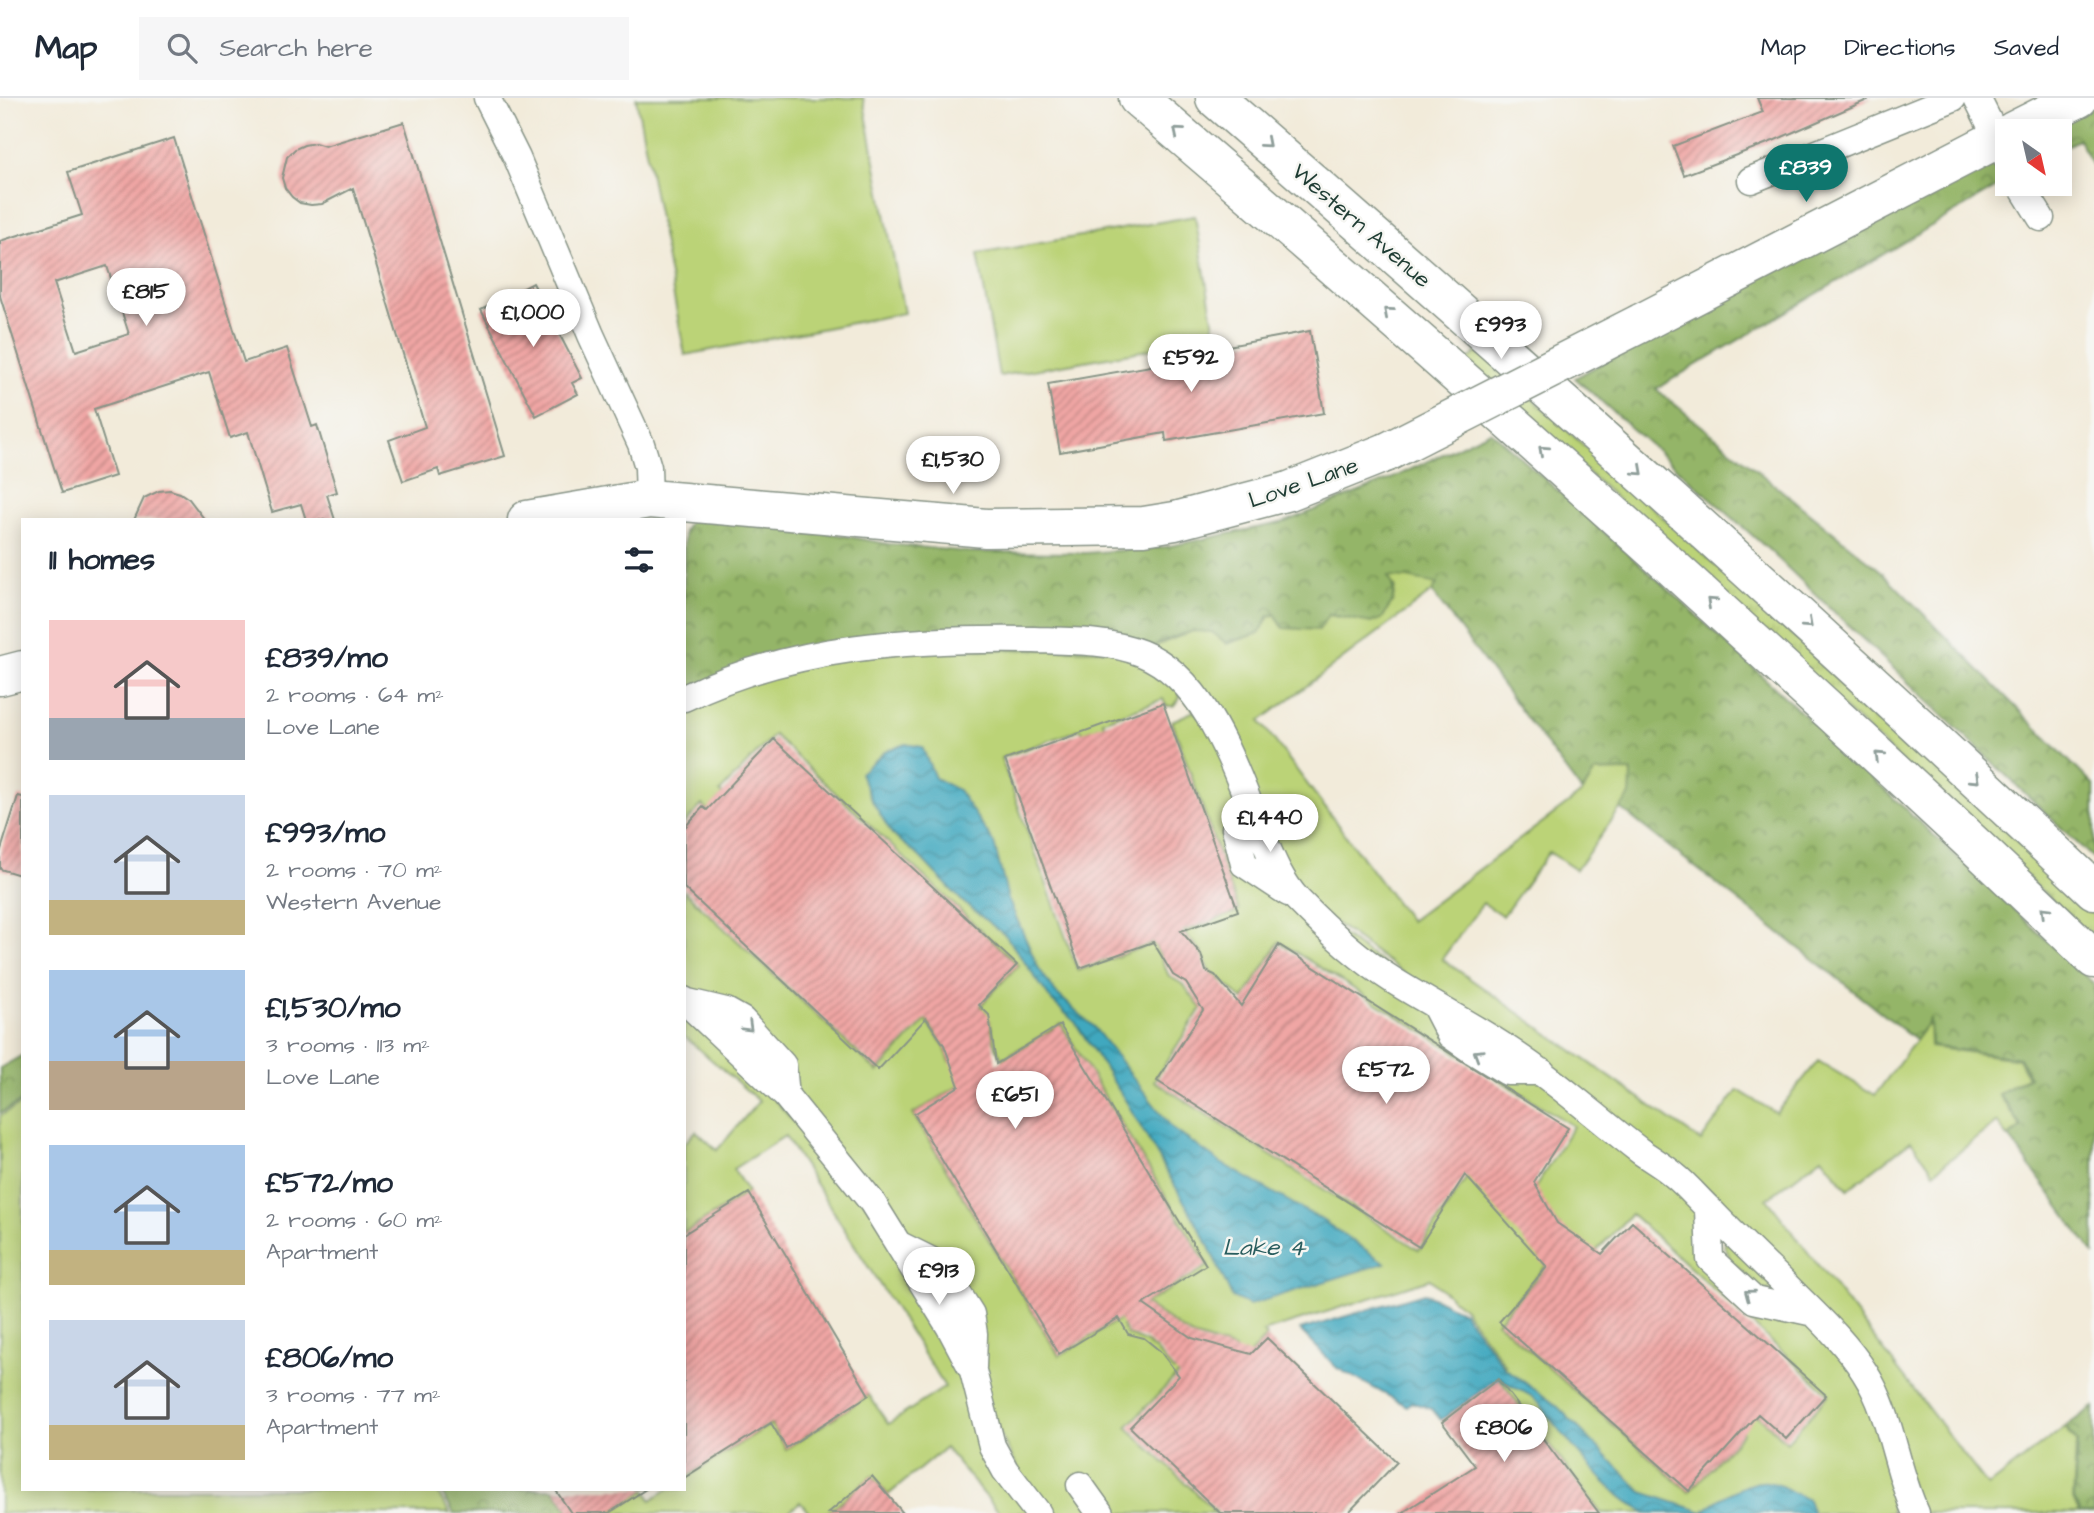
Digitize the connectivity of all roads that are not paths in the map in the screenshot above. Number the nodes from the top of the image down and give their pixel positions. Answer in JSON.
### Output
{"nodes":[{"id":1,"x":487,"y":98,"type":"edge"},
{"id":2,"x":1138,"y":98,"type":"edge"},
{"id":3,"x":1215,"y":98,"type":"edge"},
{"id":4,"x":1953,"y":98,"type":"edge"},
{"id":5,"x":1977,"y":98,"type":"edge"},
{"id":6,"x":2079,"y":98,"type":"edge"},
{"id":7,"x":2042,"y":119,"type":"edge"},
{"id":8,"x":1995,"y":124,"type":"edge"},
{"id":9,"x":1995,"y":146,"type":"edge"},
{"id":10,"x":1751,"y":180,"type":"dead end"},
{"id":11,"x":2027,"y":196,"type":"edge"},
{"id":12,"x":2041,"y":218,"type":"dead end"},
{"id":13,"x":649,"y":499,"type":"junction"},
{"id":14,"x":539,"y":518,"type":"edge"},
{"id":15,"x":21,"y":671,"type":"edge"},
{"id":16,"x":0,"y":676,"type":"edge"},
{"id":17,"x":686,"y":697,"type":"edge"},
{"id":18,"x":2094,"y":890,"type":"edge"},
{"id":19,"x":2094,"y":959,"type":"edge"},
{"id":20,"x":686,"y":1002,"type":"edge"},
{"id":21,"x":1897,"y":1463,"type":"junction"},
{"id":22,"x":1080,"y":1485,"type":"dead end"},
{"id":23,"x":1905,"y":1500,"type":"edge"},
{"id":24,"x":1038,"y":1513,"type":"edge"},
{"id":25,"x":1100,"y":1513,"type":"edge"},
{"id":26,"x":1894,"y":1513,"type":"edge"},
{"id":27,"x":1916,"y":1513,"type":"edge"}],
"edges":[{"from":1,"to":13,"type":"street"},
{"from":19,"to":2,"type":"main road","one_way":true},
{"from":3,"to":18,"type":"main road","name":"Western Avenue","one_way":true},
{"from":4,"to":10,"type":"street"},
{"from":5,"to":8,"type":"street"},
{"from":6,"to":7,"type":"main road","name":"Love Lane"},
{"from":9,"to":13,"type":"main road","name":"Love Lane","bridge":true},
{"from":11,"to":12,"type":"street"},
{"from":13,"to":14,"type":"main road","name":"Love Lane"},
{"from":15,"to":16,"type":"main road"},
{"from":17,"to":21,"type":"street"},
{"from":20,"to":24,"type":"street"},
{"from":21,"to":23,"type":"street"},
{"from":21,"to":26,"type":"street"},
{"from":22,"to":25,"type":"street"},
{"from":23,"to":27,"type":"street"}]}
